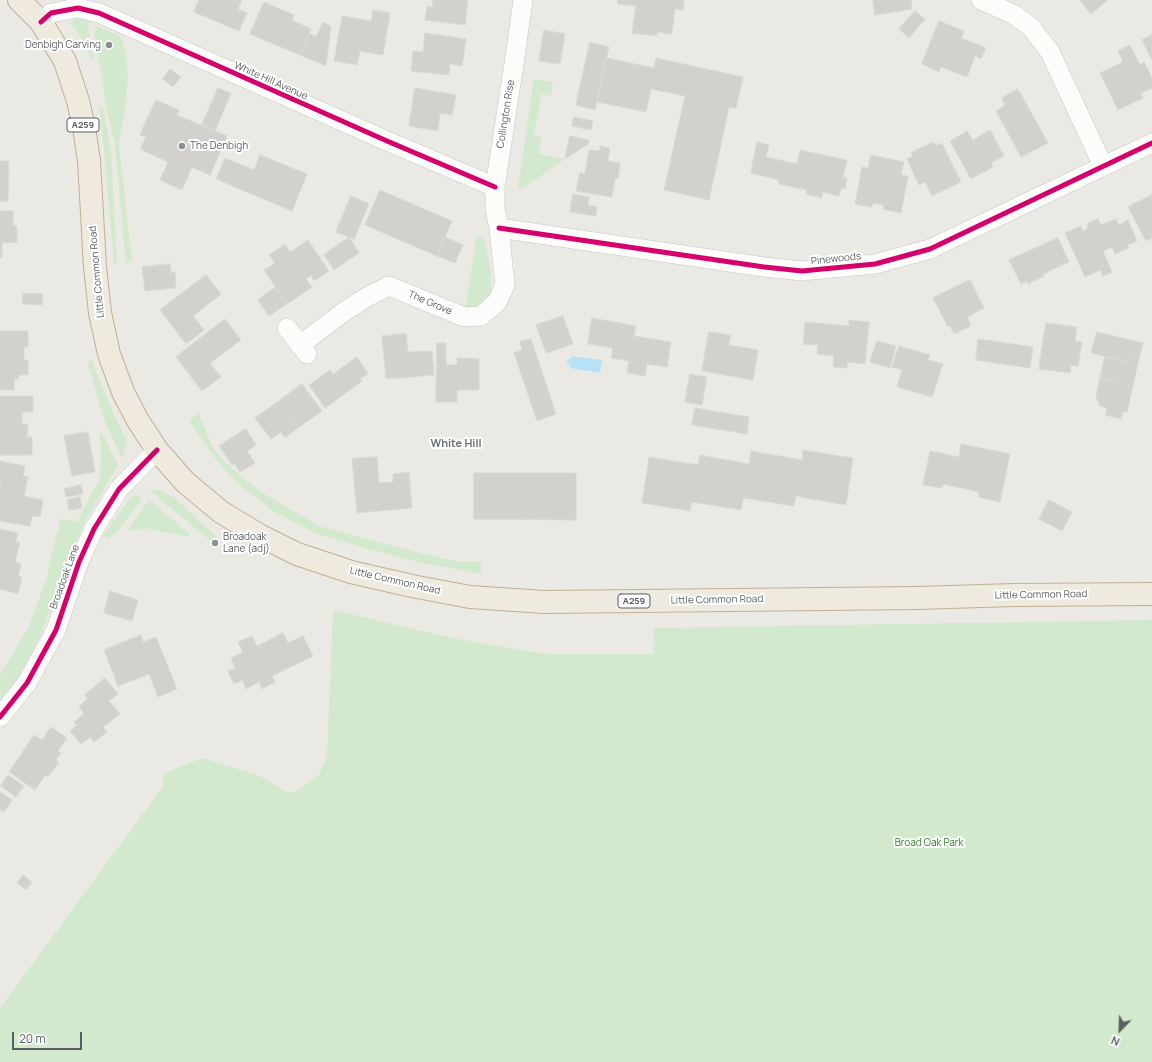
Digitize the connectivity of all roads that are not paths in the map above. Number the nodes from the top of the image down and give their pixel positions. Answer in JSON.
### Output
{"nodes":[{"id":1,"x":19,"y":0,"type":"edge"},
{"id":2,"x":523,"y":0,"type":"edge"},
{"id":3,"x":983,"y":0,"type":"edge"},
{"id":4,"x":102,"y":7,"type":"edge"},
{"id":5,"x":41,"y":22,"type":"junction"},
{"id":6,"x":1152,"y":143,"type":"edge"},
{"id":7,"x":1103,"y":166,"type":"junction"},
{"id":8,"x":495,"y":187,"type":"junction"},
{"id":9,"x":499,"y":228,"type":"junction"},
{"id":10,"x":287,"y":328,"type":"dead end"},
{"id":11,"x":157,"y":450,"type":"junction"},
{"id":12,"x":1152,"y":594,"type":"edge"},
{"id":13,"x":0,"y":717,"type":"edge"}],
"edges":[{"from":1,"to":5,"type":"highway","name":"Little Common Road","number":"A259"},
{"from":2,"to":8,"type":"street","name":"Collington Rise"},
{"from":3,"to":7,"type":"street"},
{"from":4,"to":5,"type":"street","name":"White Hill Avenue"},
{"from":4,"to":8,"type":"street","name":"White Hill Avenue"},
{"from":5,"to":11,"type":"highway","name":"Little Common Road","number":"A259"},
{"from":6,"to":7,"type":"street","name":"Pinewoods"},
{"from":7,"to":9,"type":"street","name":"Pinewoods"},
{"from":8,"to":9,"type":"street","name":"Collington Rise"},
{"from":9,"to":10,"type":"street","name":"The Grove"},
{"from":11,"to":12,"type":"highway","name":"Little Common Road","number":"A259"},
{"from":11,"to":13,"type":"street","name":"Broadoak Lane"}]}
